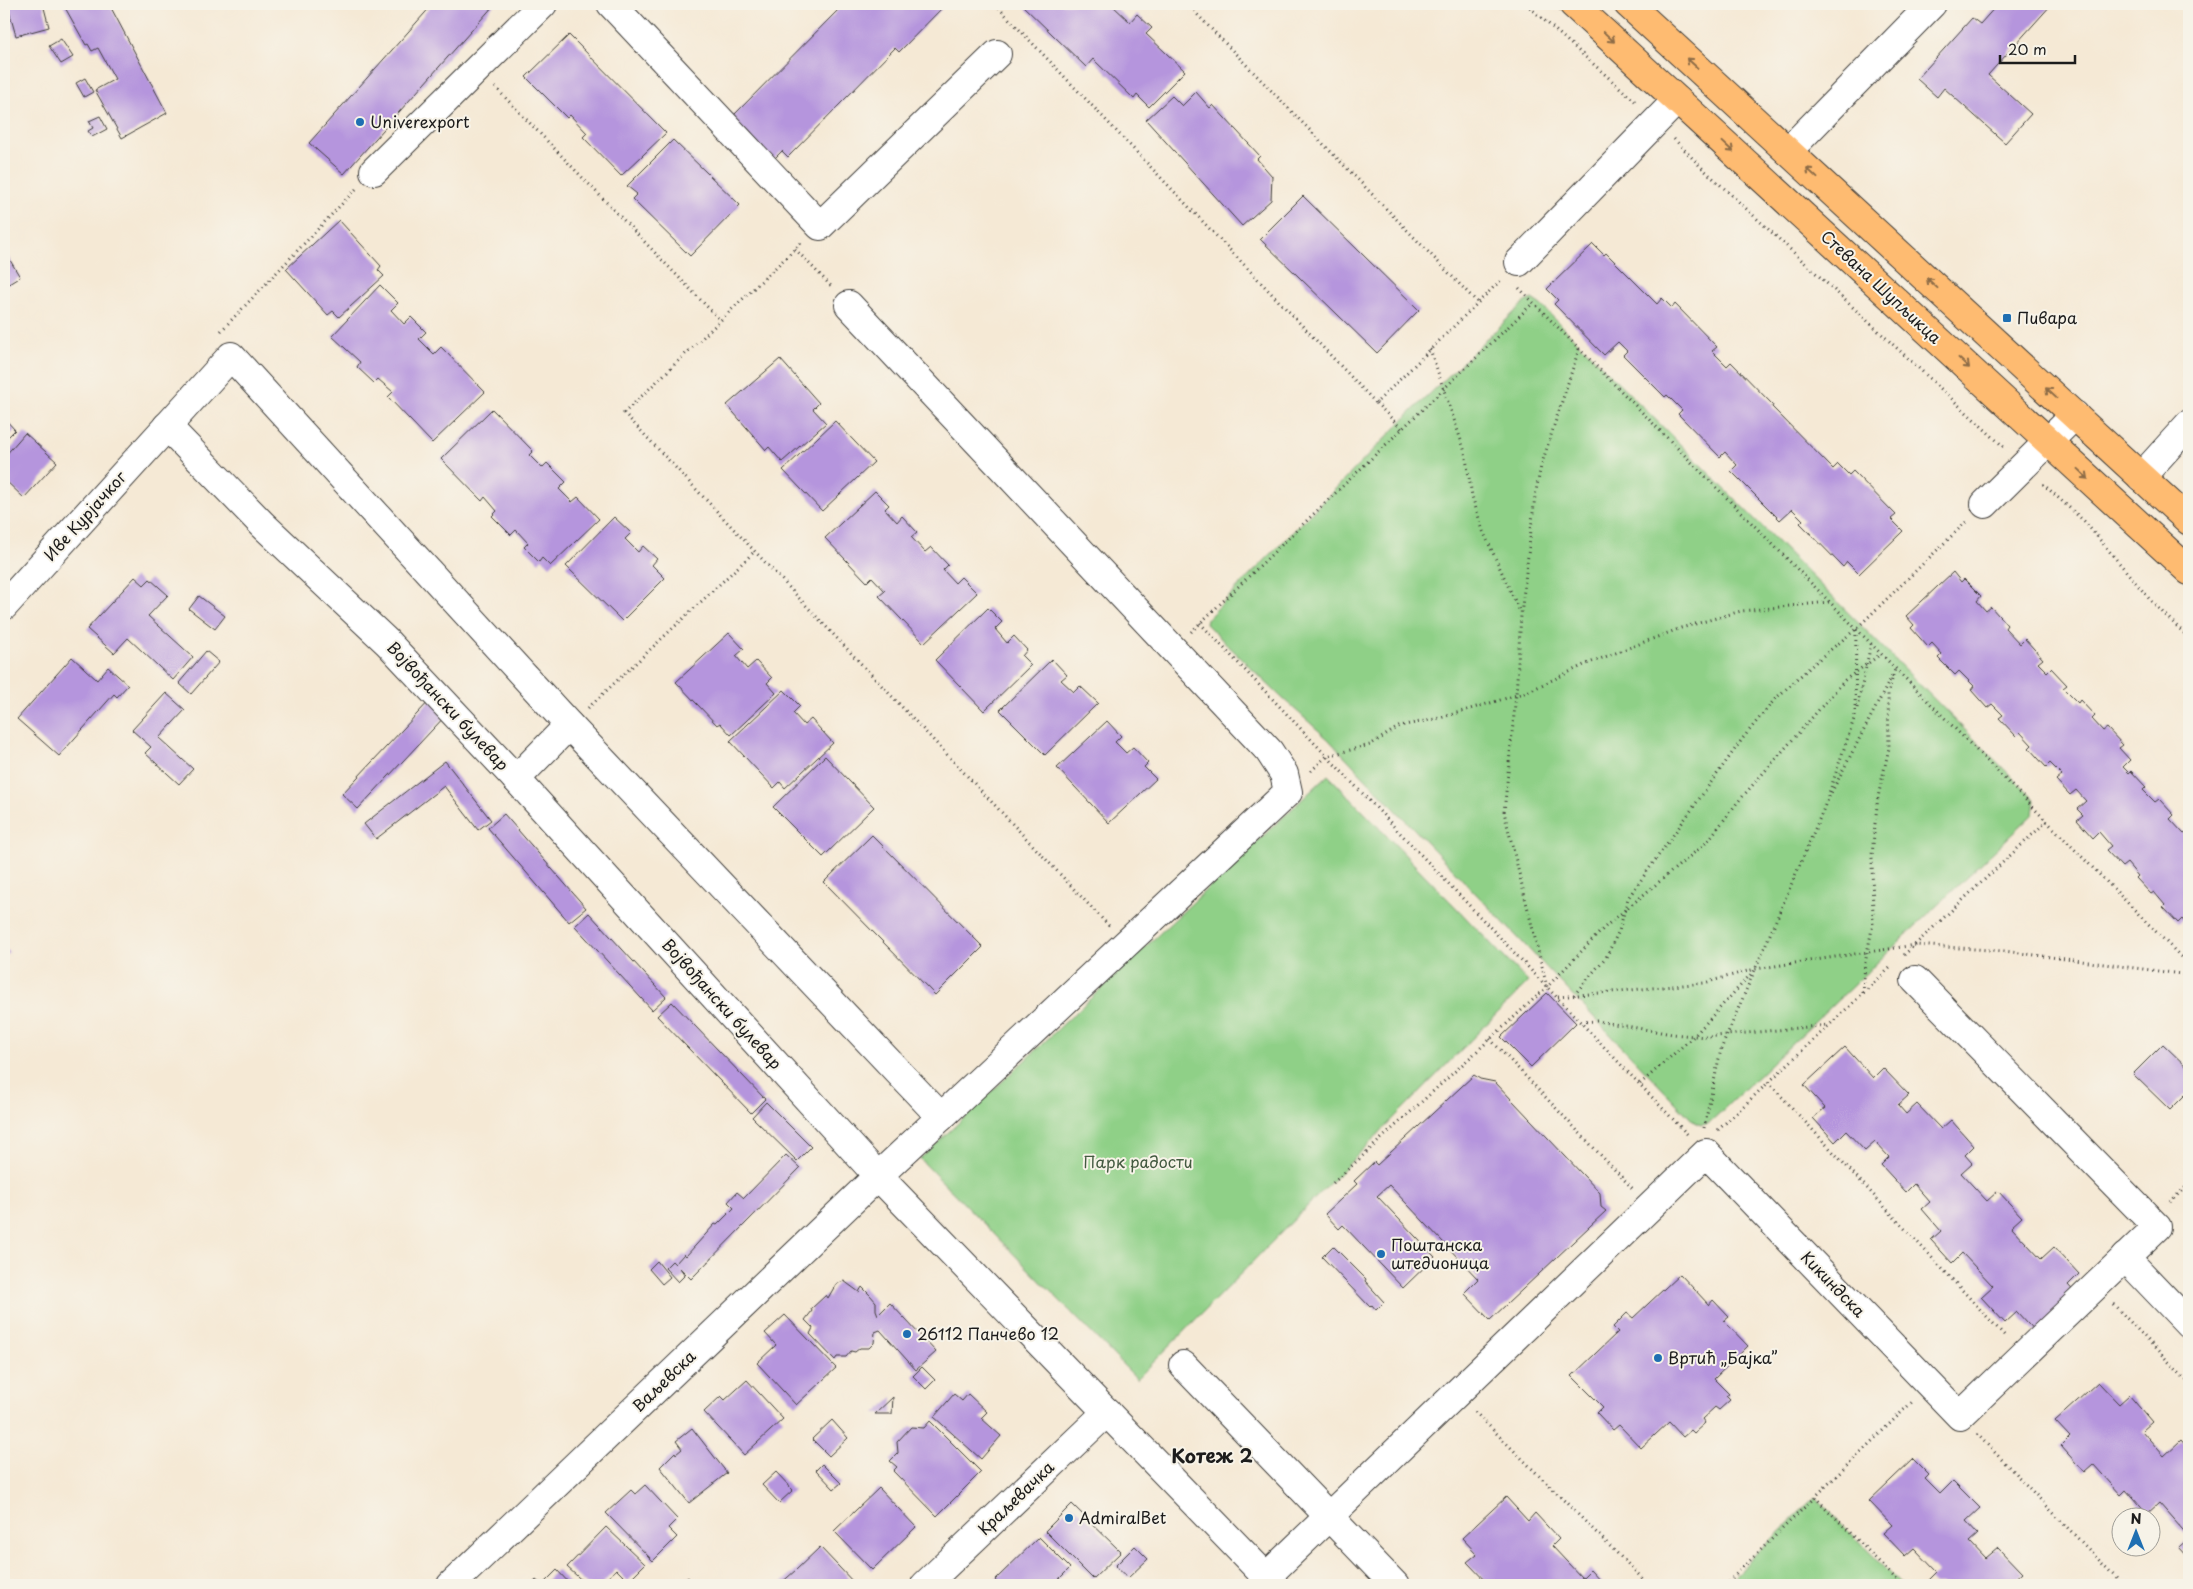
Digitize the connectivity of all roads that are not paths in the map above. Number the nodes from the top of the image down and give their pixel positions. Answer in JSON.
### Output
{"nodes":[{"id":1,"x":544,"y":4,"type":"edge"},
{"id":2,"x":611,"y":4,"type":"edge"},
{"id":3,"x":1573,"y":4,"type":"edge"},
{"id":4,"x":1628,"y":4,"type":"edge"},
{"id":5,"x":1932,"y":4,"type":"edge"},
{"id":6,"x":997,"y":54,"type":"dead end"},
{"id":7,"x":1678,"y":100,"type":"junction"},
{"id":8,"x":1788,"y":151,"type":"junction"},
{"id":9,"x":374,"y":171,"type":"road end"},
{"id":10,"x":1513,"y":268,"type":"road end"},
{"id":11,"x":849,"y":305,"type":"road end"},
{"id":12,"x":2076,"y":415,"type":"junction"},
{"id":13,"x":2189,"y":424,"type":"edge"},
{"id":14,"x":167,"y":426,"type":"junction"},
{"id":15,"x":2048,"y":441,"type":"junction"},
{"id":16,"x":2141,"y":477,"type":"junction"},
{"id":17,"x":1985,"y":504,"type":"road end"},
{"id":18,"x":2189,"y":522,"type":"edge"},
{"id":19,"x":2189,"y":571,"type":"edge"},
{"id":20,"x":4,"y":606,"type":"edge"},
{"id":21,"x":569,"y":726,"type":"junction"},
{"id":22,"x":516,"y":778,"type":"junction"},
{"id":23,"x":1904,"y":966,"type":"road end"},
{"id":24,"x":941,"y":1117,"type":"junction"},
{"id":25,"x":878,"y":1176,"type":"junction"},
{"id":26,"x":2125,"y":1257,"type":"junction"},
{"id":27,"x":2189,"y":1324,"type":"edge"},
{"id":28,"x":1183,"y":1365,"type":"dead end"},
{"id":29,"x":1107,"y":1412,"type":"junction"},
{"id":30,"x":1329,"y":1516,"type":"junction"},
{"id":31,"x":1270,"y":1581,"type":"edge"},
{"id":32,"x":450,"y":1585,"type":"edge"},
{"id":33,"x":925,"y":1585,"type":"edge"},
{"id":34,"x":1395,"y":1585,"type":"edge"}],
"edges":[{"from":1,"to":9,"type":"street"},
{"from":2,"to":6,"type":"street"},
{"from":3,"to":7,"type":"main road","name":"Стевана Шупљикца","one_way":true},
{"from":8,"to":4,"type":"main road","one_way":true},
{"from":5,"to":8,"type":"street"},
{"from":7,"to":10,"type":"street"},
{"from":7,"to":15,"type":"main road","name":"Стевана Шупљикца","one_way":true},
{"from":12,"to":8,"type":"main road","one_way":true},
{"from":11,"to":24,"type":"street","name":"Ваљевска"},
{"from":12,"to":15,"type":"street"},
{"from":12,"to":16,"type":"main road"},
{"from":13,"to":16,"type":"street"},
{"from":14,"to":20,"type":"street","name":"Иве Курјачког"},
{"from":14,"to":21,"type":"street","name":"Иве Курјачког"},
{"from":14,"to":22,"type":"street","name":"Војвођански булевар"},
{"from":15,"to":17,"type":"street"},
{"from":15,"to":19,"type":"main road","name":"Стевана Шупљикца","one_way":true},
{"from":16,"to":18,"type":"main road"},
{"from":21,"to":22,"type":"street"},
{"from":21,"to":24,"type":"street"},
{"from":22,"to":25,"type":"street","name":"Војвођански булевар"},
{"from":23,"to":26,"type":"street"},
{"from":24,"to":25,"type":"street","name":"Ваљевска"},
{"from":25,"to":29,"type":"street","name":"Војвођански булевар"},
{"from":25,"to":32,"type":"street","name":"Ваљевска"},
{"from":26,"to":27,"type":"street"},
{"from":26,"to":30,"type":"street","name":"Кикиндска"},
{"from":28,"to":30,"type":"street"},
{"from":29,"to":31,"type":"street","name":"Војвођански булевар"},
{"from":29,"to":33,"type":"street","name":"Краљевачка"},
{"from":30,"to":31,"type":"street"},
{"from":30,"to":34,"type":"street"}]}
